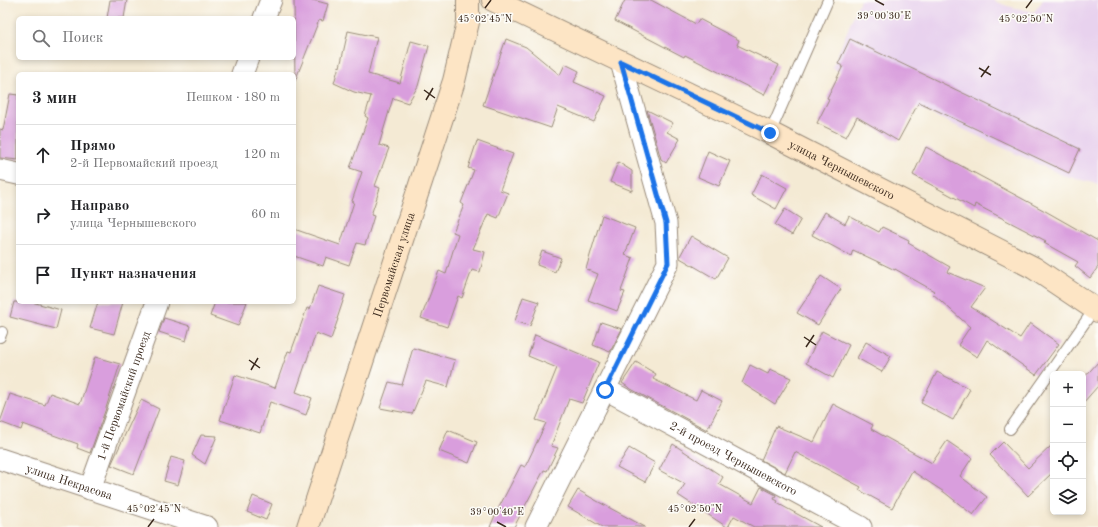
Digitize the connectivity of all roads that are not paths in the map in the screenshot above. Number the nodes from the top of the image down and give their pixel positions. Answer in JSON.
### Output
{"nodes":[{"id":1,"x":271,"y":0,"type":"edge"},
{"id":2,"x":468,"y":0,"type":"edge"},
{"id":3,"x":493,"y":0,"type":"edge"},
{"id":4,"x":828,"y":0,"type":"edge"},
{"id":5,"x":265,"y":16,"type":"edge"},
{"id":6,"x":247,"y":60,"type":"edge"},
{"id":7,"x":621,"y":62,"type":"junction"},
{"id":8,"x":243,"y":72,"type":"edge"},
{"id":9,"x":770,"y":133,"type":"junction"},
{"id":10,"x":0,"y":170,"type":"edge"},
{"id":11,"x":16,"y":174,"type":"edge"},
{"id":12,"x":156,"y":304,"type":"edge"},
{"id":13,"x":1096,"y":310,"type":"edge"},
{"id":14,"x":605,"y":390,"type":"junction"},
{"id":15,"x":1010,"y":430,"type":"dead end"},
{"id":16,"x":0,"y":459,"type":"edge"},
{"id":17,"x":90,"y":490,"type":"junction"},
{"id":18,"x":207,"y":527,"type":"edge"},
{"id":19,"x":308,"y":527,"type":"edge"},
{"id":20,"x":536,"y":527,"type":"edge"},
{"id":21,"x":861,"y":527,"type":"edge"}],
"edges":[{"from":1,"to":5,"type":"street"},
{"from":2,"to":19,"type":"street","name":"Первомайская улица"},
{"from":3,"to":7,"type":"street","name":"улица Чернышевского"},
{"from":4,"to":9,"type":"lane"},
{"from":6,"to":8,"type":"street"},
{"from":7,"to":9,"type":"street","name":"улица Чернышевского"},
{"from":7,"to":14,"type":"street"},
{"from":9,"to":13,"type":"street","name":"улица Чернышевского"},
{"from":10,"to":11,"type":"street"},
{"from":12,"to":17,"type":"street","name":"1-й Первомайский проезд"},
{"from":13,"to":15,"type":"lane"},
{"from":14,"to":20,"type":"street"},
{"from":14,"to":21,"type":"street","name":"2-й проезд Чернышевского"},
{"from":16,"to":17,"type":"street","name":"улица Некрасова"},
{"from":17,"to":18,"type":"street","name":"улица Некрасова"}]}
